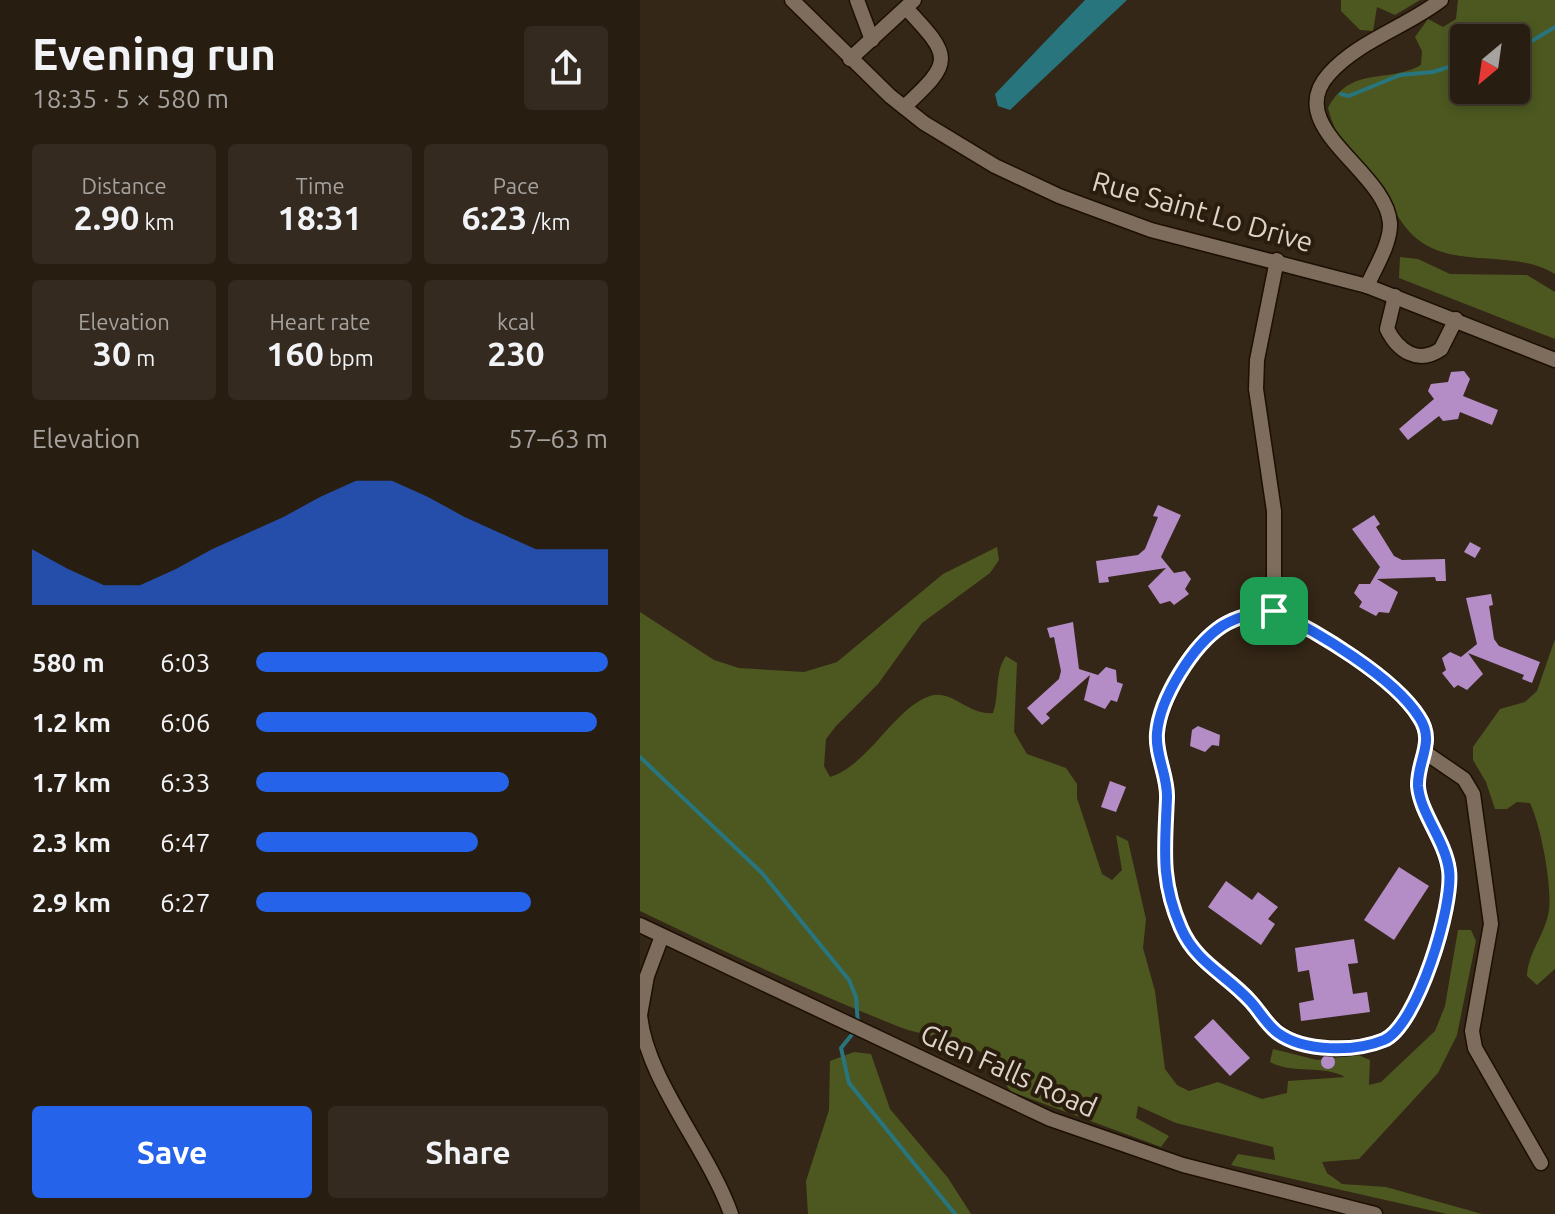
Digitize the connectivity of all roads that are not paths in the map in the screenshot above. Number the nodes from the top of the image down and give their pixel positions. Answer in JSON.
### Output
{"nodes":[{"id":1,"x":792,"y":0,"type":"edge"},
{"id":2,"x":857,"y":0,"type":"edge"},
{"id":3,"x":1441,"y":0,"type":"edge"},
{"id":4,"x":910,"y":4,"type":"edge"},
{"id":5,"x":872,"y":40,"type":"junction"},
{"id":6,"x":850,"y":59,"type":"junction"},
{"id":7,"x":904,"y":107,"type":"junction"},
{"id":8,"x":1277,"y":260,"type":"junction"},
{"id":9,"x":1367,"y":286,"type":"junction"},
{"id":10,"x":1395,"y":296,"type":"junction"},
{"id":11,"x":1456,"y":319,"type":"junction"},
{"id":12,"x":1555,"y":360,"type":"edge"},
{"id":13,"x":1274,"y":611,"type":"junction"},
{"id":14,"x":1426,"y":753,"type":"junction"},
{"id":15,"x":640,"y":925,"type":"edge"},
{"id":16,"x":662,"y":936,"type":"junction"},
{"id":17,"x":640,"y":1015,"type":"edge"},
{"id":18,"x":1541,"y":1163,"type":"dead end"},
{"id":19,"x":731,"y":1214,"type":"edge"},
{"id":20,"x":1375,"y":1214,"type":"edge"}],
"edges":[{"from":1,"to":6,"type":"street","name":"Rue Saint Lo Drive"},
{"from":2,"to":5,"type":"street"},
{"from":3,"to":9,"type":"street"},
{"from":4,"to":5,"type":"street"},
{"from":4,"to":7,"type":"street"},
{"from":5,"to":6,"type":"street"},
{"from":6,"to":7,"type":"street","name":"Rue Saint Lo Drive"},
{"from":7,"to":8,"type":"street","name":"Rue Saint Lo Drive"},
{"from":8,"to":9,"type":"street","name":"Rue Saint Lo Drive"},
{"from":8,"to":13,"type":"street"},
{"from":9,"to":10,"type":"street","name":"Rue Saint Lo Drive"},
{"from":10,"to":11,"type":"street","name":"Rue Saint Lo Drive"},
{"from":10,"to":11,"type":"street"},
{"from":11,"to":12,"type":"street","name":"Rue Saint Lo Drive"},
{"from":13,"to":14,"type":"street"},
{"from":13,"to":14,"type":"street"},
{"from":14,"to":18,"type":"street"},
{"from":15,"to":16,"type":"street","name":"Glen Falls Road"},
{"from":16,"to":17,"type":"street"},
{"from":16,"to":20,"type":"street","name":"Glen Falls Road"},
{"from":17,"to":19,"type":"street"}]}
